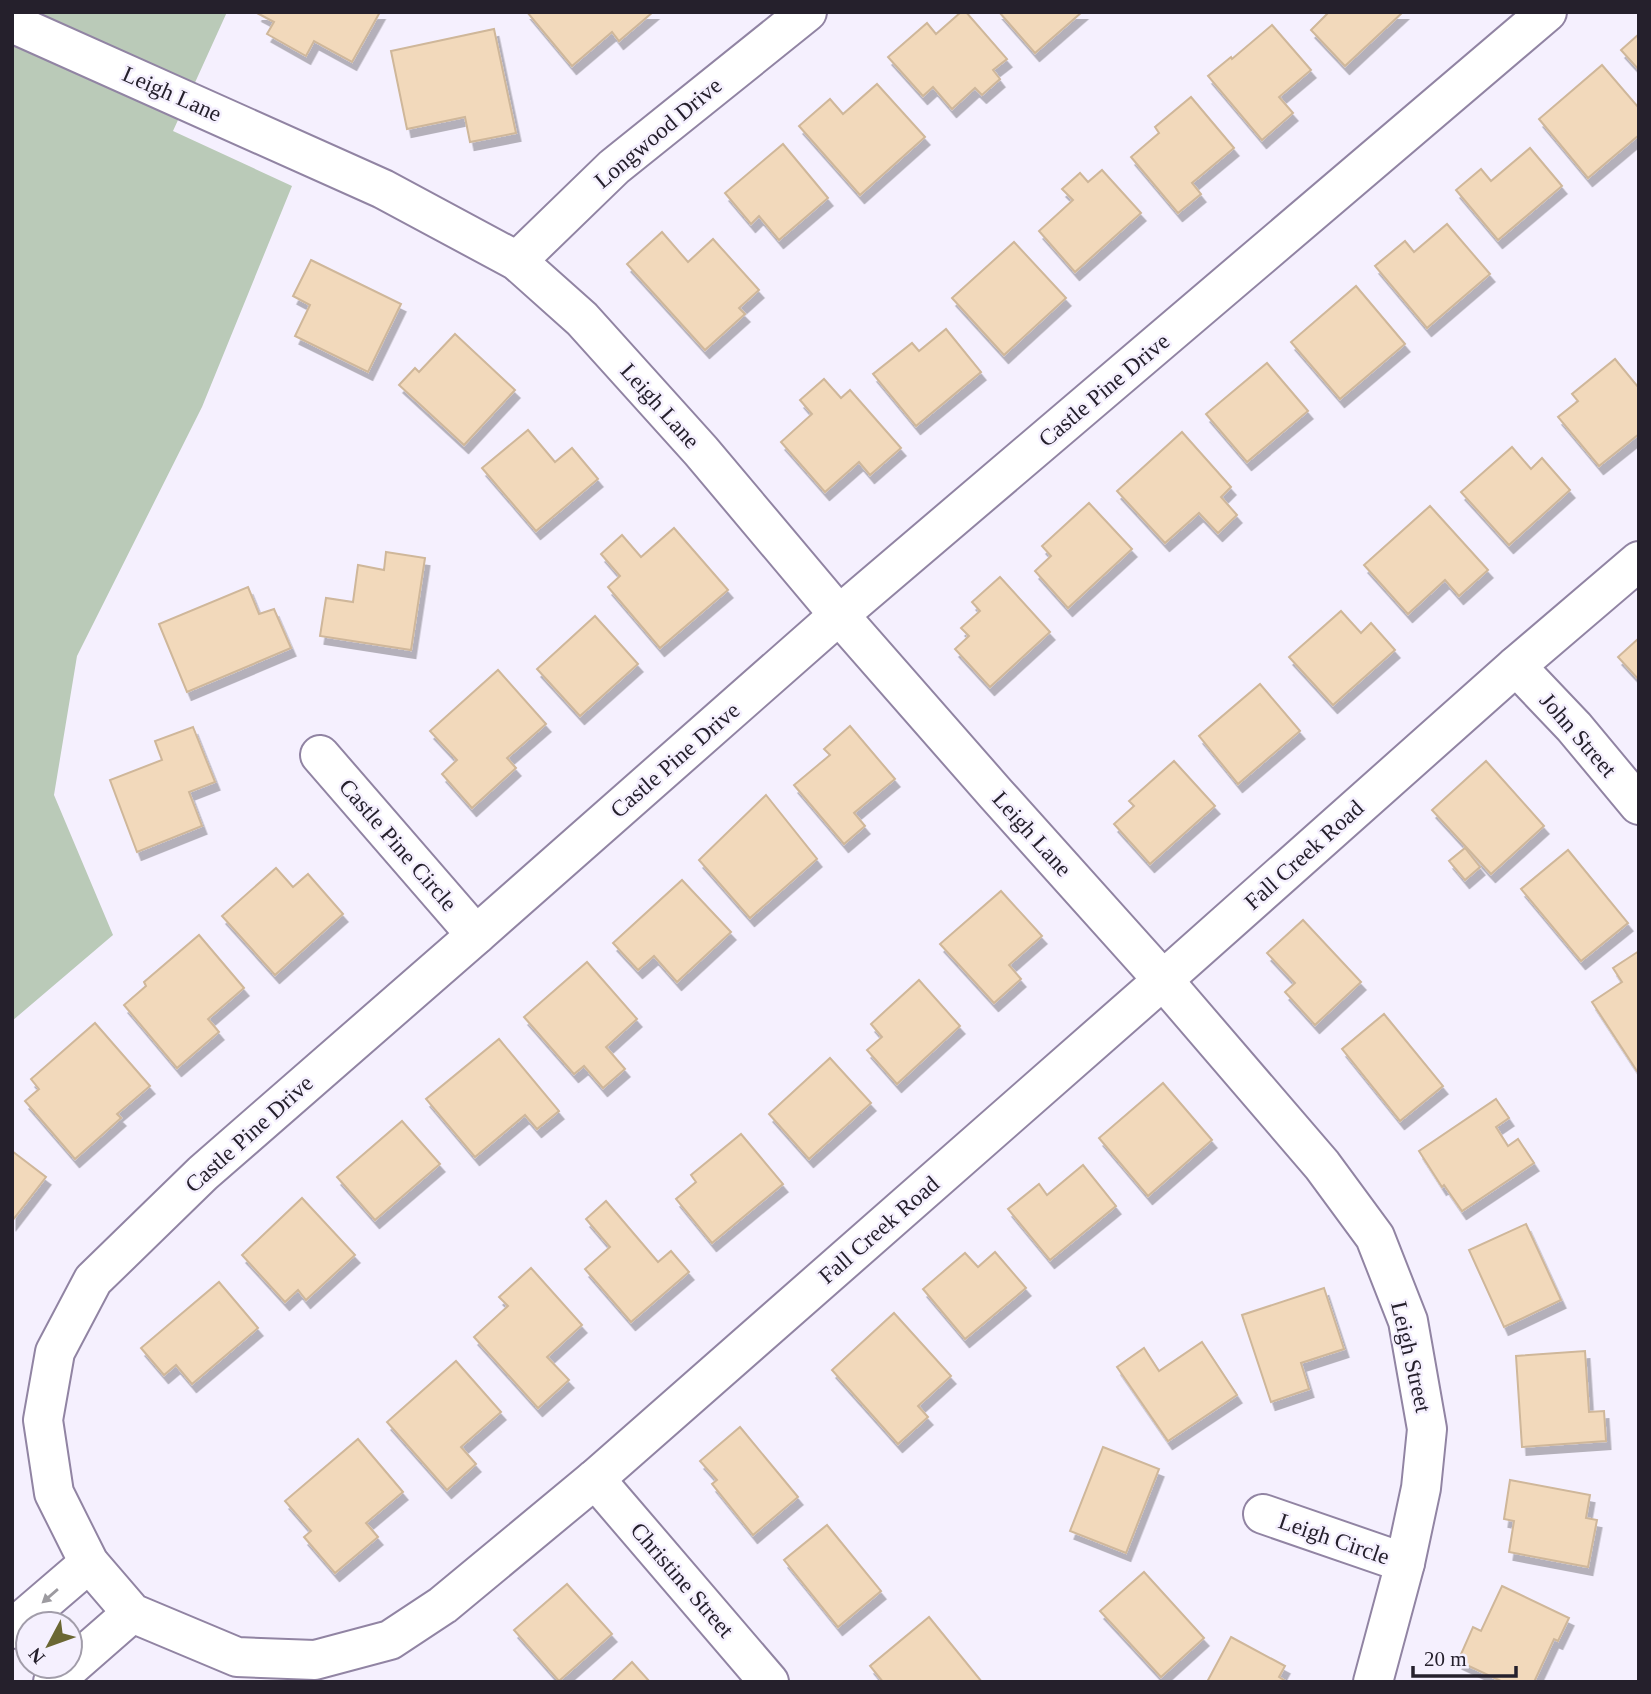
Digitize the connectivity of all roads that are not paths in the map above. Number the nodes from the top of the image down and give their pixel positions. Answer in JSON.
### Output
{"nodes":[{"id":1,"x":807,"y":12,"type":"edge"},
{"id":2,"x":1546,"y":12,"type":"edge"},
{"id":3,"x":12,"y":23,"type":"edge"},
{"id":4,"x":517,"y":261,"type":"junction"},
{"id":5,"x":1639,"y":561,"type":"edge"},
{"id":6,"x":839,"y":615,"type":"junction"},
{"id":7,"x":1516,"y":666,"type":"junction"},
{"id":8,"x":320,"y":755,"type":"dead end"},
{"id":9,"x":1639,"y":804,"type":"edge"},
{"id":10,"x":476,"y":935,"type":"junction"},
{"id":11,"x":1163,"y":979,"type":"junction"},
{"id":12,"x":595,"y":1479,"type":"junction"},
{"id":13,"x":1263,"y":1514,"type":"dead end"},
{"id":14,"x":89,"y":1563,"type":"junction"},
{"id":15,"x":1405,"y":1563,"type":"junction"},
{"id":16,"x":132,"y":1613,"type":"junction"},
{"id":17,"x":12,"y":1629,"type":"edge"},
{"id":18,"x":53,"y":1682,"type":"edge"},
{"id":19,"x":769,"y":1682,"type":"edge"},
{"id":20,"x":1373,"y":1682,"type":"edge"}],
"edges":[{"from":1,"to":4,"type":"street","name":"Longwood Drive"},
{"from":2,"to":6,"type":"street","name":"Castle Pine Drive"},
{"from":3,"to":4,"type":"street","name":"Leigh Lane"},
{"from":4,"to":6,"type":"street","name":"Leigh Lane"},
{"from":5,"to":7,"type":"street","name":"Fall Creek Road"},
{"from":6,"to":10,"type":"street","name":"Castle Pine Drive"},
{"from":6,"to":11,"type":"street","name":"Leigh Lane"},
{"from":7,"to":9,"type":"street","name":"John Street"},
{"from":7,"to":11,"type":"street","name":"Fall Creek Road"},
{"from":8,"to":10,"type":"street","name":"Castle Pine Circle"},
{"from":10,"to":14,"type":"street","name":"Castle Pine Drive"},
{"from":11,"to":12,"type":"street","name":"Fall Creek Road"},
{"from":11,"to":15,"type":"street","name":"Leigh Street"},
{"from":12,"to":16,"type":"street","name":"Fall Creek Road"},
{"from":12,"to":19,"type":"street","name":"Christine Street"},
{"from":13,"to":15,"type":"street","name":"Leigh Circle"},
{"from":14,"to":16,"type":"street","name":"Castle Pine Drive"},
{"from":14,"to":17,"type":"street","one_way":true},
{"from":15,"to":20,"type":"street","name":"Leigh Street"},
{"from":16,"to":18,"type":"street"}]}
